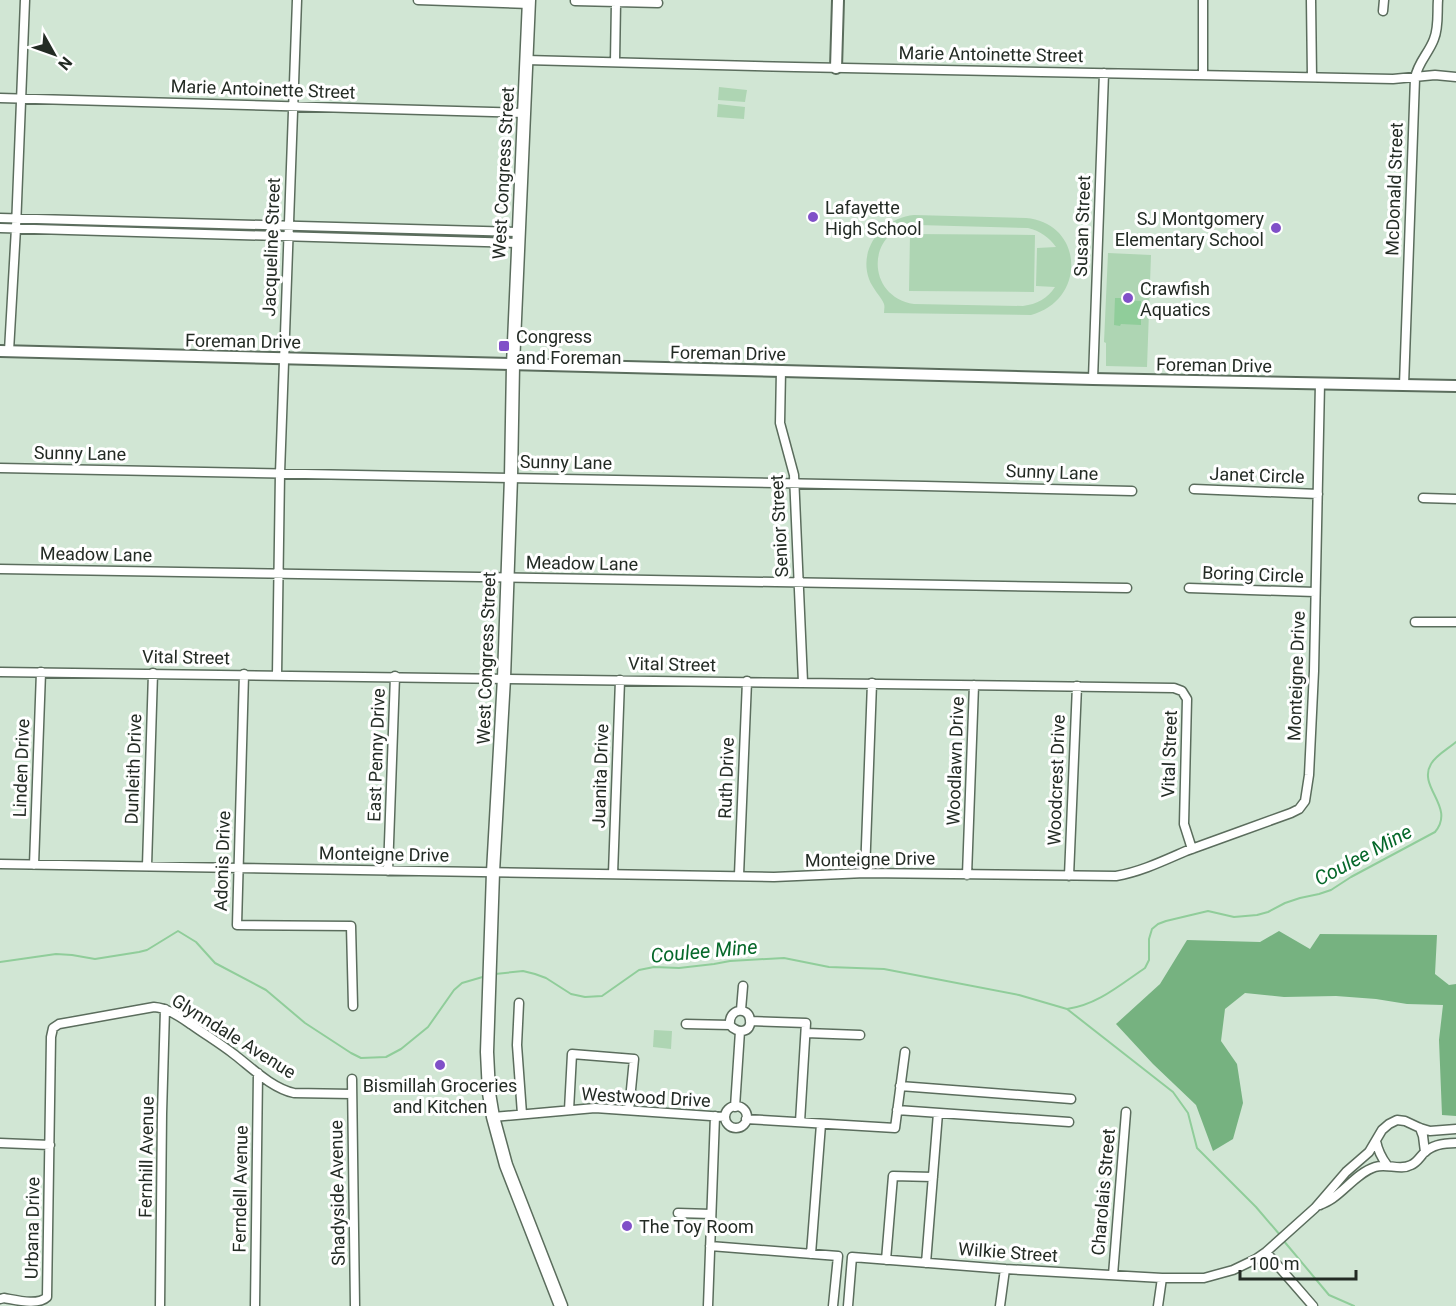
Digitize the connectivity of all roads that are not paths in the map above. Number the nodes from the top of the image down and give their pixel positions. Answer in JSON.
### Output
{"nodes":[{"id":1,"x":26,"y":0,"type":"edge"},
{"id":2,"x":297,"y":0,"type":"edge"},
{"id":3,"x":418,"y":0,"type":"edge"},
{"id":4,"x":838,"y":0,"type":"edge"},
{"id":5,"x":1203,"y":0,"type":"edge"},
{"id":6,"x":1311,"y":0,"type":"edge"},
{"id":7,"x":1384,"y":0,"type":"edge"},
{"id":8,"x":1437,"y":0,"type":"edge"},
{"id":9,"x":529,"y":2,"type":"edge"},
{"id":10,"x":575,"y":2,"type":"dead end"},
{"id":11,"x":616,"y":2,"type":"junction"},
{"id":12,"x":658,"y":3,"type":"dead end"},
{"id":13,"x":1383,"y":11,"type":"dead end"},
{"id":14,"x":526,"y":60,"type":"junction"},
{"id":15,"x":615,"y":62,"type":"junction"},
{"id":16,"x":836,"y":68,"type":"junction"},
{"id":17,"x":1104,"y":73,"type":"junction"},
{"id":18,"x":1203,"y":75,"type":"junction"},
{"id":19,"x":1456,"y":77,"type":"edge"},
{"id":20,"x":1312,"y":78,"type":"junction"},
{"id":21,"x":1415,"y":78,"type":"junction"},
{"id":22,"x":0,"y":98,"type":"edge"},
{"id":23,"x":21,"y":99,"type":"junction"},
{"id":24,"x":293,"y":106,"type":"junction"},
{"id":25,"x":524,"y":113,"type":"junction"},
{"id":26,"x":0,"y":218,"type":"edge"},
{"id":27,"x":16,"y":218,"type":"junction"},
{"id":28,"x":77,"y":220,"type":"junction"},
{"id":29,"x":111,"y":221,"type":"junction"},
{"id":30,"x":216,"y":224,"type":"junction"},
{"id":31,"x":0,"y":228,"type":"edge"},
{"id":32,"x":16,"y":228,"type":"junction"},
{"id":33,"x":371,"y":228,"type":"junction"},
{"id":34,"x":76,"y":230,"type":"junction"},
{"id":35,"x":455,"y":230,"type":"junction"},
{"id":36,"x":111,"y":231,"type":"junction"},
{"id":37,"x":288,"y":231,"type":"junction"},
{"id":38,"x":216,"y":234,"type":"junction"},
{"id":39,"x":430,"y":234,"type":"junction"},
{"id":40,"x":518,"y":237,"type":"junction"},
{"id":41,"x":371,"y":238,"type":"junction"},
{"id":42,"x":454,"y":240,"type":"junction"},
{"id":43,"x":5,"y":351,"type":"edge"},
{"id":44,"x":283,"y":359,"type":"junction"},
{"id":45,"x":513,"y":365,"type":"junction"},
{"id":46,"x":781,"y":370,"type":"junction"},
{"id":47,"x":1094,"y":379,"type":"junction"},
{"id":48,"x":1320,"y":383,"type":"junction"},
{"id":49,"x":1404,"y":385,"type":"junction"},
{"id":50,"x":1456,"y":386,"type":"edge"},
{"id":51,"x":0,"y":468,"type":"edge"},
{"id":52,"x":280,"y":473,"type":"junction"},
{"id":53,"x":511,"y":477,"type":"junction"},
{"id":54,"x":795,"y":483,"type":"junction"},
{"id":55,"x":1194,"y":489,"type":"dead end"},
{"id":56,"x":1132,"y":491,"type":"dead end"},
{"id":57,"x":1318,"y":494,"type":"junction"},
{"id":58,"x":1423,"y":498,"type":"dead end"},
{"id":59,"x":1456,"y":499,"type":"edge"},
{"id":60,"x":0,"y":569,"type":"edge"},
{"id":61,"x":278,"y":574,"type":"junction"},
{"id":62,"x":508,"y":578,"type":"junction"},
{"id":63,"x":799,"y":583,"type":"junction"},
{"id":64,"x":1127,"y":588,"type":"dead end"},
{"id":65,"x":1189,"y":588,"type":"dead end"},
{"id":66,"x":1316,"y":592,"type":"junction"},
{"id":67,"x":1415,"y":622,"type":"dead end"},
{"id":68,"x":1456,"y":622,"type":"edge"},
{"id":69,"x":0,"y":672,"type":"edge"},
{"id":70,"x":41,"y":672,"type":"junction"},
{"id":71,"x":153,"y":673,"type":"junction"},
{"id":72,"x":244,"y":674,"type":"junction"},
{"id":73,"x":277,"y":675,"type":"junction"},
{"id":74,"x":395,"y":676,"type":"junction"},
{"id":75,"x":504,"y":678,"type":"junction"},
{"id":76,"x":620,"y":680,"type":"junction"},
{"id":77,"x":747,"y":681,"type":"junction"},
{"id":78,"x":802,"y":682,"type":"junction"},
{"id":79,"x":872,"y":683,"type":"junction"},
{"id":80,"x":974,"y":685,"type":"junction"},
{"id":81,"x":1077,"y":686,"type":"junction"},
{"id":82,"x":1192,"y":849,"type":"junction"},
{"id":83,"x":0,"y":864,"type":"edge"},
{"id":84,"x":34,"y":865,"type":"junction"},
{"id":85,"x":147,"y":866,"type":"junction"},
{"id":86,"x":238,"y":868,"type":"junction"},
{"id":87,"x":388,"y":871,"type":"junction"},
{"id":88,"x":493,"y":872,"type":"junction"},
{"id":89,"x":866,"y":873,"type":"junction"},
{"id":90,"x":613,"y":874,"type":"junction"},
{"id":91,"x":967,"y":874,"type":"junction"},
{"id":92,"x":738,"y":876,"type":"junction"},
{"id":93,"x":1069,"y":876,"type":"junction"},
{"id":94,"x":743,"y":986,"type":"dead end"},
{"id":95,"x":519,"y":1004,"type":"dead end"},
{"id":96,"x":353,"y":1006,"type":"dead end"},
{"id":97,"x":165,"y":1010,"type":"junction"},
{"id":98,"x":741,"y":1010,"type":"junction"},
{"id":99,"x":750,"y":1021,"type":"junction"},
{"id":100,"x":686,"y":1023,"type":"dead end"},
{"id":101,"x":730,"y":1025,"type":"junction"},
{"id":102,"x":740,"y":1032,"type":"junction"},
{"id":103,"x":806,"y":1033,"type":"junction"},
{"id":104,"x":861,"y":1035,"type":"dead end"},
{"id":105,"x":905,"y":1052,"type":"dead end"},
{"id":106,"x":258,"y":1073,"type":"junction"},
{"id":107,"x":352,"y":1079,"type":"dead end"},
{"id":108,"x":900,"y":1086,"type":"junction"},
{"id":109,"x":352,"y":1094,"type":"junction"},
{"id":110,"x":1071,"y":1099,"type":"dead end"},
{"id":111,"x":735,"y":1107,"type":"junction"},
{"id":112,"x":569,"y":1110,"type":"junction"},
{"id":113,"x":629,"y":1110,"type":"junction"},
{"id":114,"x":897,"y":1110,"type":"junction"},
{"id":115,"x":1126,"y":1112,"type":"dead end"},
{"id":116,"x":938,"y":1113,"type":"junction"},
{"id":117,"x":522,"y":1114,"type":"junction"},
{"id":118,"x":715,"y":1116,"type":"junction"},
{"id":119,"x":493,"y":1117,"type":"junction"},
{"id":120,"x":725,"y":1117,"type":"junction"},
{"id":121,"x":747,"y":1119,"type":"junction"},
{"id":122,"x":800,"y":1122,"type":"junction"},
{"id":123,"x":1069,"y":1122,"type":"dead end"},
{"id":124,"x":821,"y":1124,"type":"junction"},
{"id":125,"x":1420,"y":1128,"type":"junction"},
{"id":126,"x":1456,"y":1129,"type":"edge"},
{"id":127,"x":1377,"y":1141,"type":"junction"},
{"id":128,"x":0,"y":1143,"type":"edge"},
{"id":129,"x":1456,"y":1143,"type":"edge"},
{"id":130,"x":50,"y":1146,"type":"junction"},
{"id":131,"x":1425,"y":1152,"type":"junction"},
{"id":132,"x":1387,"y":1165,"type":"junction"},
{"id":133,"x":933,"y":1177,"type":"junction"},
{"id":134,"x":1315,"y":1208,"type":"junction"},
{"id":135,"x":678,"y":1213,"type":"dead end"},
{"id":136,"x":711,"y":1214,"type":"junction"},
{"id":137,"x":710,"y":1246,"type":"junction"},
{"id":138,"x":1269,"y":1249,"type":"junction"},
{"id":139,"x":812,"y":1254,"type":"junction"},
{"id":140,"x":886,"y":1260,"type":"junction"},
{"id":141,"x":926,"y":1263,"type":"junction"},
{"id":142,"x":1005,"y":1269,"type":"junction"},
{"id":143,"x":1113,"y":1275,"type":"junction"},
{"id":144,"x":1162,"y":1278,"type":"junction"},
{"id":145,"x":834,"y":1293,"type":"junction"},
{"id":146,"x":849,"y":1294,"type":"junction"},
{"id":147,"x":0,"y":1299,"type":"edge"},
{"id":148,"x":160,"y":1306,"type":"edge"},
{"id":149,"x":255,"y":1306,"type":"edge"},
{"id":150,"x":355,"y":1306,"type":"edge"},
{"id":151,"x":561,"y":1306,"type":"edge"},
{"id":152,"x":708,"y":1306,"type":"edge"},
{"id":153,"x":833,"y":1306,"type":"edge"},
{"id":154,"x":848,"y":1306,"type":"edge"},
{"id":155,"x":1000,"y":1306,"type":"edge"},
{"id":156,"x":1158,"y":1306,"type":"edge"},
{"id":157,"x":1313,"y":1306,"type":"edge"}],
"edges":[{"from":1,"to":23,"type":"street"},
{"from":2,"to":24,"type":"street","name":"Jacqueline Street"},
{"from":3,"to":9,"type":"street"},
{"from":4,"to":16,"type":"street"},
{"from":5,"to":18,"type":"street"},
{"from":6,"to":20,"type":"street"},
{"from":7,"to":13,"type":"street"},
{"from":8,"to":21,"type":"street","name":"McDonald Street"},
{"from":9,"to":14,"type":"main road","name":"West Congress Street"},
{"from":10,"to":11,"type":"street"},
{"from":11,"to":12,"type":"street"},
{"from":11,"to":15,"type":"street"},
{"from":14,"to":15,"type":"street","name":"Marie Antoinette Street"},
{"from":14,"to":25,"type":"main road","name":"West Congress Street"},
{"from":15,"to":16,"type":"street","name":"Marie Antoinette Street"},
{"from":16,"to":17,"type":"street","name":"Marie Antoinette Street"},
{"from":17,"to":18,"type":"street","name":"Marie Antoinette Street"},
{"from":17,"to":47,"type":"street","name":"Susan Street"},
{"from":18,"to":20,"type":"street","name":"Marie Antoinette Street"},
{"from":19,"to":21,"type":"street","name":"Marie Antoinette Street"},
{"from":20,"to":21,"type":"street","name":"Marie Antoinette Street"},
{"from":21,"to":49,"type":"street","name":"McDonald Street"},
{"from":22,"to":23,"type":"street","name":"Marie Antoinette Street"},
{"from":23,"to":24,"type":"street","name":"Marie Antoinette Street"},
{"from":23,"to":27,"type":"street"},
{"from":24,"to":25,"type":"street","name":"Marie Antoinette Street"},
{"from":24,"to":37,"type":"street","name":"Jacqueline Street"},
{"from":25,"to":40,"type":"main road","name":"West Congress Street"},
{"from":26,"to":27,"type":"street"},
{"from":27,"to":28,"type":"street"},
{"from":27,"to":32,"type":"street"},
{"from":28,"to":29,"type":"street"},
{"from":28,"to":34,"type":"street"},
{"from":29,"to":30,"type":"street"},
{"from":29,"to":36,"type":"street"},
{"from":30,"to":37,"type":"street"},
{"from":30,"to":38,"type":"street"},
{"from":31,"to":32,"type":"street"},
{"from":32,"to":34,"type":"street"},
{"from":32,"to":43,"type":"street"},
{"from":33,"to":37,"type":"street"},
{"from":33,"to":39,"type":"street"},
{"from":33,"to":41,"type":"street"},
{"from":34,"to":36,"type":"street"},
{"from":35,"to":39,"type":"street"},
{"from":35,"to":40,"type":"street"},
{"from":35,"to":42,"type":"street"},
{"from":36,"to":38,"type":"street"},
{"from":37,"to":38,"type":"street"},
{"from":37,"to":41,"type":"street"},
{"from":37,"to":44,"type":"street","name":"Jacqueline Street"},
{"from":39,"to":41,"type":"street"},
{"from":39,"to":42,"type":"street"},
{"from":40,"to":42,"type":"street"},
{"from":40,"to":45,"type":"main road","name":"West Congress Street"},
{"from":43,"to":44,"type":"street","name":"Foreman Drive"},
{"from":44,"to":45,"type":"street","name":"Foreman Drive"},
{"from":44,"to":52,"type":"street","name":"Jacqueline Street"},
{"from":45,"to":46,"type":"street","name":"Foreman Drive"},
{"from":45,"to":53,"type":"main road","name":"West Congress Street"},
{"from":46,"to":47,"type":"street","name":"Foreman Drive"},
{"from":46,"to":54,"type":"street","name":"Senior Street"},
{"from":47,"to":48,"type":"street","name":"Foreman Drive"},
{"from":48,"to":49,"type":"street","name":"Foreman Drive"},
{"from":48,"to":57,"type":"street","name":"Monteigne Drive"},
{"from":49,"to":50,"type":"street","name":"Foreman Drive"},
{"from":51,"to":52,"type":"street","name":"Sunny Lane"},
{"from":52,"to":53,"type":"street","name":"Sunny Lane"},
{"from":52,"to":61,"type":"street","name":"Jacqueline Street"},
{"from":53,"to":54,"type":"street","name":"Sunny Lane"},
{"from":53,"to":62,"type":"main road","name":"West Congress Street"},
{"from":54,"to":56,"type":"street","name":"Sunny Lane"},
{"from":54,"to":63,"type":"street","name":"Senior Street"},
{"from":55,"to":57,"type":"street","name":"Janet Circle"},
{"from":57,"to":66,"type":"street","name":"Monteigne Drive"},
{"from":58,"to":59,"type":"street"},
{"from":60,"to":61,"type":"street","name":"Meadow Lane"},
{"from":61,"to":62,"type":"street","name":"Meadow Lane"},
{"from":61,"to":73,"type":"street","name":"Jacqueline Street"},
{"from":62,"to":63,"type":"street","name":"Meadow Lane"},
{"from":62,"to":75,"type":"main road","name":"West Congress Street"},
{"from":63,"to":64,"type":"street","name":"Meadow Lane"},
{"from":63,"to":78,"type":"street","name":"Senior Street"},
{"from":65,"to":66,"type":"street","name":"Boring Circle"},
{"from":66,"to":82,"type":"street","name":"Monteigne Drive"},
{"from":67,"to":68,"type":"street"},
{"from":69,"to":70,"type":"street","name":"Vital Street"},
{"from":70,"to":71,"type":"street","name":"Vital Street"},
{"from":70,"to":84,"type":"street","name":"Linden Drive"},
{"from":71,"to":72,"type":"street","name":"Vital Street"},
{"from":71,"to":85,"type":"street","name":"Dunleith Drive"},
{"from":72,"to":73,"type":"street","name":"Vital Street"},
{"from":72,"to":86,"type":"street","name":"Adonis Drive"},
{"from":73,"to":74,"type":"street","name":"Vital Street"},
{"from":74,"to":75,"type":"street","name":"Vital Street"},
{"from":74,"to":87,"type":"street","name":"East Penny Drive"},
{"from":75,"to":76,"type":"street","name":"Vital Street"},
{"from":75,"to":88,"type":"main road","name":"West Congress Street"},
{"from":76,"to":77,"type":"street","name":"Vital Street"},
{"from":76,"to":90,"type":"street","name":"Juanita Drive"},
{"from":77,"to":78,"type":"street","name":"Vital Street"},
{"from":77,"to":92,"type":"street","name":"Ruth Drive"},
{"from":78,"to":79,"type":"street","name":"Vital Street"},
{"from":79,"to":80,"type":"street","name":"Vital Street"},
{"from":79,"to":89,"type":"street"},
{"from":80,"to":81,"type":"street","name":"Vital Street"},
{"from":80,"to":91,"type":"street","name":"Woodlawn Drive"},
{"from":81,"to":82,"type":"street","name":"Vital Street"},
{"from":81,"to":93,"type":"street","name":"Woodcrest Drive"},
{"from":82,"to":93,"type":"street","name":"Monteigne Drive"},
{"from":83,"to":84,"type":"street","name":"Monteigne Drive"},
{"from":84,"to":85,"type":"street","name":"Monteigne Drive"},
{"from":85,"to":86,"type":"street","name":"Monteigne Drive"},
{"from":86,"to":87,"type":"street","name":"Monteigne Drive"},
{"from":86,"to":96,"type":"street","name":"Adonis Drive"},
{"from":87,"to":88,"type":"street","name":"Monteigne Drive"},
{"from":88,"to":90,"type":"street","name":"Monteigne Drive"},
{"from":88,"to":119,"type":"main road","name":"West Congress Street"},
{"from":89,"to":91,"type":"street","name":"Monteigne Drive"},
{"from":89,"to":92,"type":"street","name":"Monteigne Drive"},
{"from":90,"to":92,"type":"street","name":"Monteigne Drive"},
{"from":91,"to":93,"type":"street","name":"Monteigne Drive"},
{"from":94,"to":98,"type":"street"},
{"from":95,"to":117,"type":"street"},
{"from":97,"to":106,"type":"street","name":"Glynndale Avenue"},
{"from":97,"to":130,"type":"street","name":"Glynndale Avenue"},
{"from":97,"to":148,"type":"street","name":"Fernhill Avenue"},
{"from":98,"to":99,"type":"street"},
{"from":98,"to":101,"type":"street"},
{"from":99,"to":102,"type":"street"},
{"from":99,"to":103,"type":"street"},
{"from":100,"to":101,"type":"street"},
{"from":101,"to":102,"type":"street"},
{"from":102,"to":111,"type":"street"},
{"from":103,"to":104,"type":"street"},
{"from":103,"to":122,"type":"street"},
{"from":105,"to":108,"type":"street"},
{"from":106,"to":109,"type":"street","name":"Glynndale Avenue"},
{"from":106,"to":149,"type":"street","name":"Ferndell Avenue"},
{"from":107,"to":109,"type":"street","name":"Shadyside Avenue"},
{"from":108,"to":110,"type":"street"},
{"from":108,"to":114,"type":"street"},
{"from":109,"to":150,"type":"street","name":"Shadyside Avenue"},
{"from":111,"to":120,"type":"street"},
{"from":111,"to":121,"type":"street"},
{"from":112,"to":113,"type":"street","name":"Westwood Drive"},
{"from":112,"to":113,"type":"street"},
{"from":112,"to":117,"type":"street","name":"Westwood Drive"},
{"from":113,"to":118,"type":"street","name":"Westwood Drive"},
{"from":114,"to":116,"type":"street"},
{"from":114,"to":124,"type":"street"},
{"from":115,"to":143,"type":"street","name":"Charolais Street"},
{"from":116,"to":123,"type":"street"},
{"from":116,"to":133,"type":"street"},
{"from":117,"to":119,"type":"street","name":"Westwood Drive"},
{"from":118,"to":120,"type":"street","name":"Westwood Drive"},
{"from":118,"to":136,"type":"street"},
{"from":119,"to":151,"type":"main road","name":"West Congress Street"},
{"from":120,"to":121,"type":"street"},
{"from":121,"to":122,"type":"street"},
{"from":122,"to":124,"type":"street"},
{"from":124,"to":139,"type":"street"},
{"from":125,"to":126,"type":"street"},
{"from":125,"to":127,"type":"street"},
{"from":125,"to":131,"type":"street"},
{"from":127,"to":132,"type":"street"},
{"from":127,"to":134,"type":"street"},
{"from":128,"to":130,"type":"street"},
{"from":129,"to":131,"type":"street"},
{"from":130,"to":147,"type":"street","name":"Urbana Drive"},
{"from":131,"to":132,"type":"street"},
{"from":132,"to":134,"type":"street"},
{"from":133,"to":140,"type":"street"},
{"from":133,"to":141,"type":"street"},
{"from":134,"to":138,"type":"street","name":"Wilkie Street"},
{"from":135,"to":136,"type":"street"},
{"from":136,"to":137,"type":"street"},
{"from":137,"to":139,"type":"street"},
{"from":137,"to":152,"type":"street"},
{"from":138,"to":144,"type":"street","name":"Wilkie Street"},
{"from":138,"to":157,"type":"street"},
{"from":139,"to":145,"type":"street"},
{"from":140,"to":141,"type":"street","name":"Wilkie Street"},
{"from":140,"to":146,"type":"street","name":"Wilkie Street"},
{"from":141,"to":142,"type":"street","name":"Wilkie Street"},
{"from":142,"to":143,"type":"street","name":"Wilkie Street"},
{"from":142,"to":155,"type":"street"},
{"from":143,"to":144,"type":"street","name":"Wilkie Street"},
{"from":144,"to":156,"type":"street"},
{"from":145,"to":146,"type":"street"},
{"from":145,"to":153,"type":"street"},
{"from":146,"to":154,"type":"street"}]}
